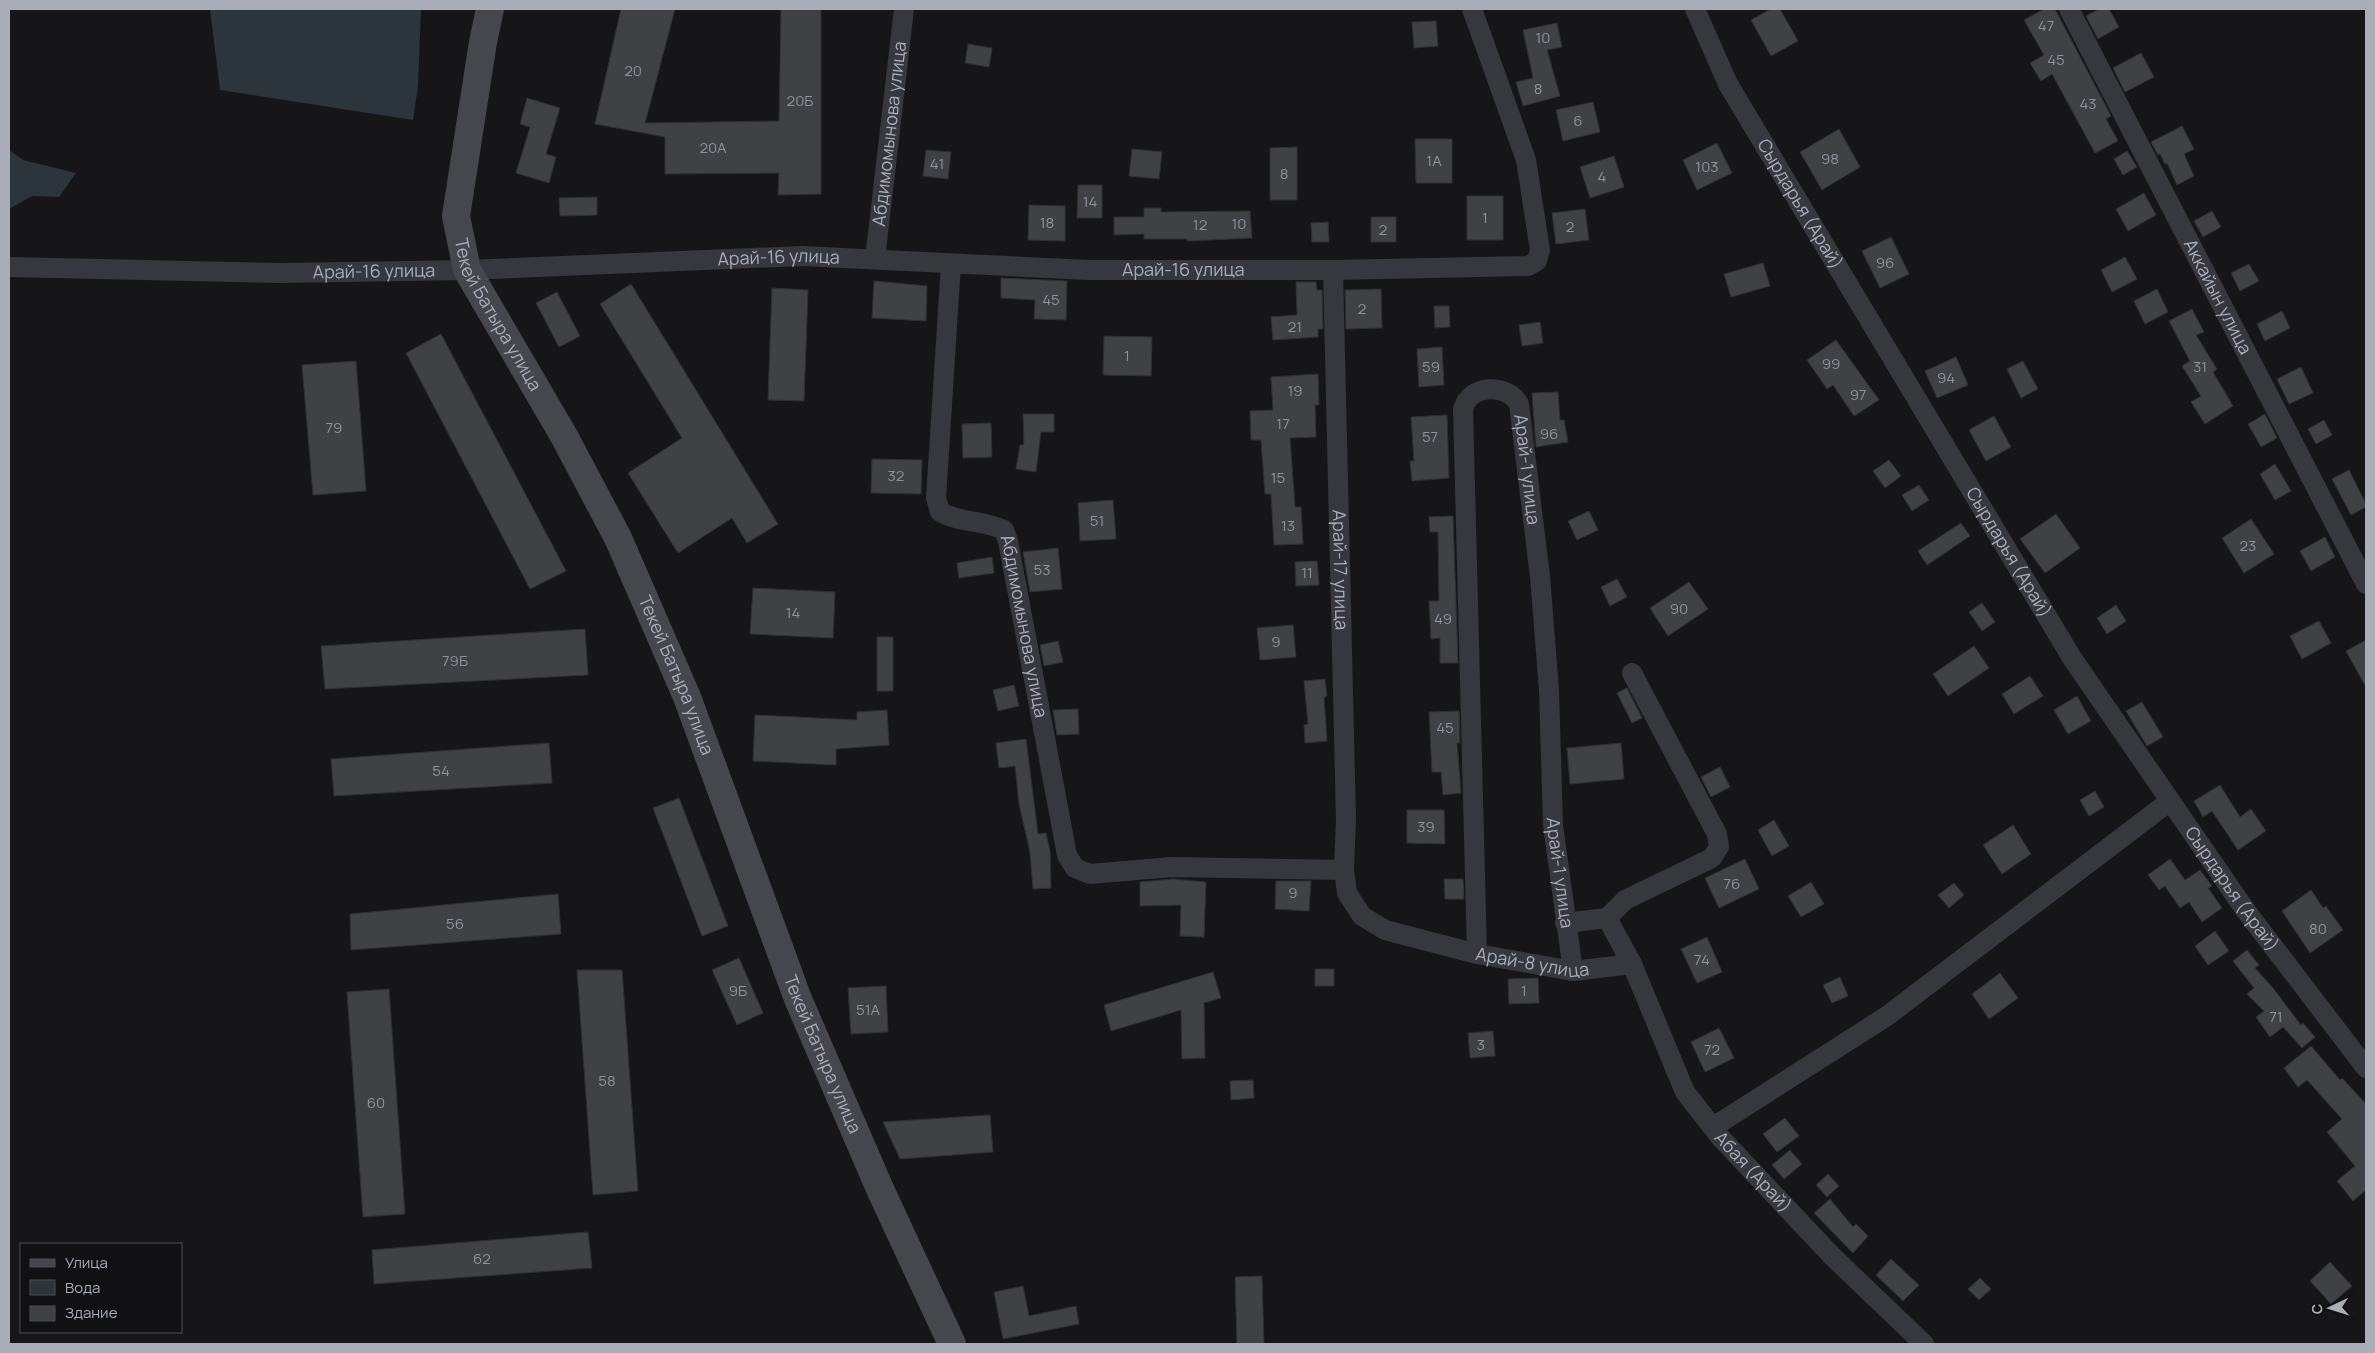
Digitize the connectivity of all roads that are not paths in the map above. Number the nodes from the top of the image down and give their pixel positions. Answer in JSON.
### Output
{"nodes":[{"id":1,"x":490,"y":9,"type":"edge"},
{"id":2,"x":904,"y":9,"type":"edge"},
{"id":3,"x":1472,"y":9,"type":"edge"},
{"id":4,"x":1695,"y":9,"type":"edge"},
{"id":5,"x":2070,"y":9,"type":"edge"},
{"id":6,"x":875,"y":259,"type":"junction"},
{"id":7,"x":951,"y":264,"type":"junction"},
{"id":8,"x":9,"y":267,"type":"edge"},
{"id":9,"x":467,"y":270,"type":"junction"},
{"id":10,"x":1333,"y":270,"type":"junction"},
{"id":11,"x":2366,"y":584,"type":"edge"},
{"id":12,"x":1632,"y":673,"type":"dead end"},
{"id":13,"x":2170,"y":801,"type":"junction"},
{"id":14,"x":1344,"y":870,"type":"junction"},
{"id":15,"x":1607,"y":918,"type":"junction"},
{"id":16,"x":1565,"y":923,"type":"junction"},
{"id":17,"x":1477,"y":954,"type":"junction"},
{"id":18,"x":1632,"y":964,"type":"junction"},
{"id":19,"x":1572,"y":971,"type":"junction"},
{"id":20,"x":2366,"y":1068,"type":"edge"},
{"id":21,"x":1711,"y":1125,"type":"junction"},
{"id":22,"x":952,"y":1344,"type":"edge"},
{"id":23,"x":1924,"y":1344,"type":"edge"}],
"edges":[{"from":1,"to":9,"type":"street","name":"Текей Батыра улица"},
{"from":2,"to":6,"type":"street","name":"Абдимомынова улица"},
{"from":3,"to":10,"type":"street","name":"Арай-16 улица"},
{"from":4,"to":13,"type":"street","name":"Сырдарья (Арай)"},
{"from":5,"to":11,"type":"street","name":"Аккайын улица"},
{"from":6,"to":7,"type":"street","name":"Арай-16 улица"},
{"from":6,"to":9,"type":"street","name":"Арай-16 улица"},
{"from":7,"to":10,"type":"street","name":"Арай-16 улица"},
{"from":7,"to":14,"type":"street","name":"Абдимомынова улица"},
{"from":8,"to":9,"type":"street","name":"Арай-16 улица"},
{"from":9,"to":22,"type":"street","name":"Текей Батыра улица"},
{"from":10,"to":14,"type":"street","name":"Арай-17 улица"},
{"from":12,"to":15,"type":"street"},
{"from":13,"to":20,"type":"street","name":"Сырдарья (Арай)"},
{"from":13,"to":21,"type":"street"},
{"from":14,"to":17,"type":"street","name":"Арай-8 улица"},
{"from":15,"to":16,"type":"street"},
{"from":15,"to":18,"type":"street"},
{"from":16,"to":17,"type":"street","name":"Арай-1 улица"},
{"from":16,"to":19,"type":"street","name":"Арай-1 улица"},
{"from":17,"to":19,"type":"street","name":"Арай-8 улица"},
{"from":18,"to":19,"type":"street","name":"Арай-8 улица"},
{"from":18,"to":21,"type":"street","name":"Абая (Арай)"},
{"from":21,"to":23,"type":"street","name":"Абая (Арай)"}]}
